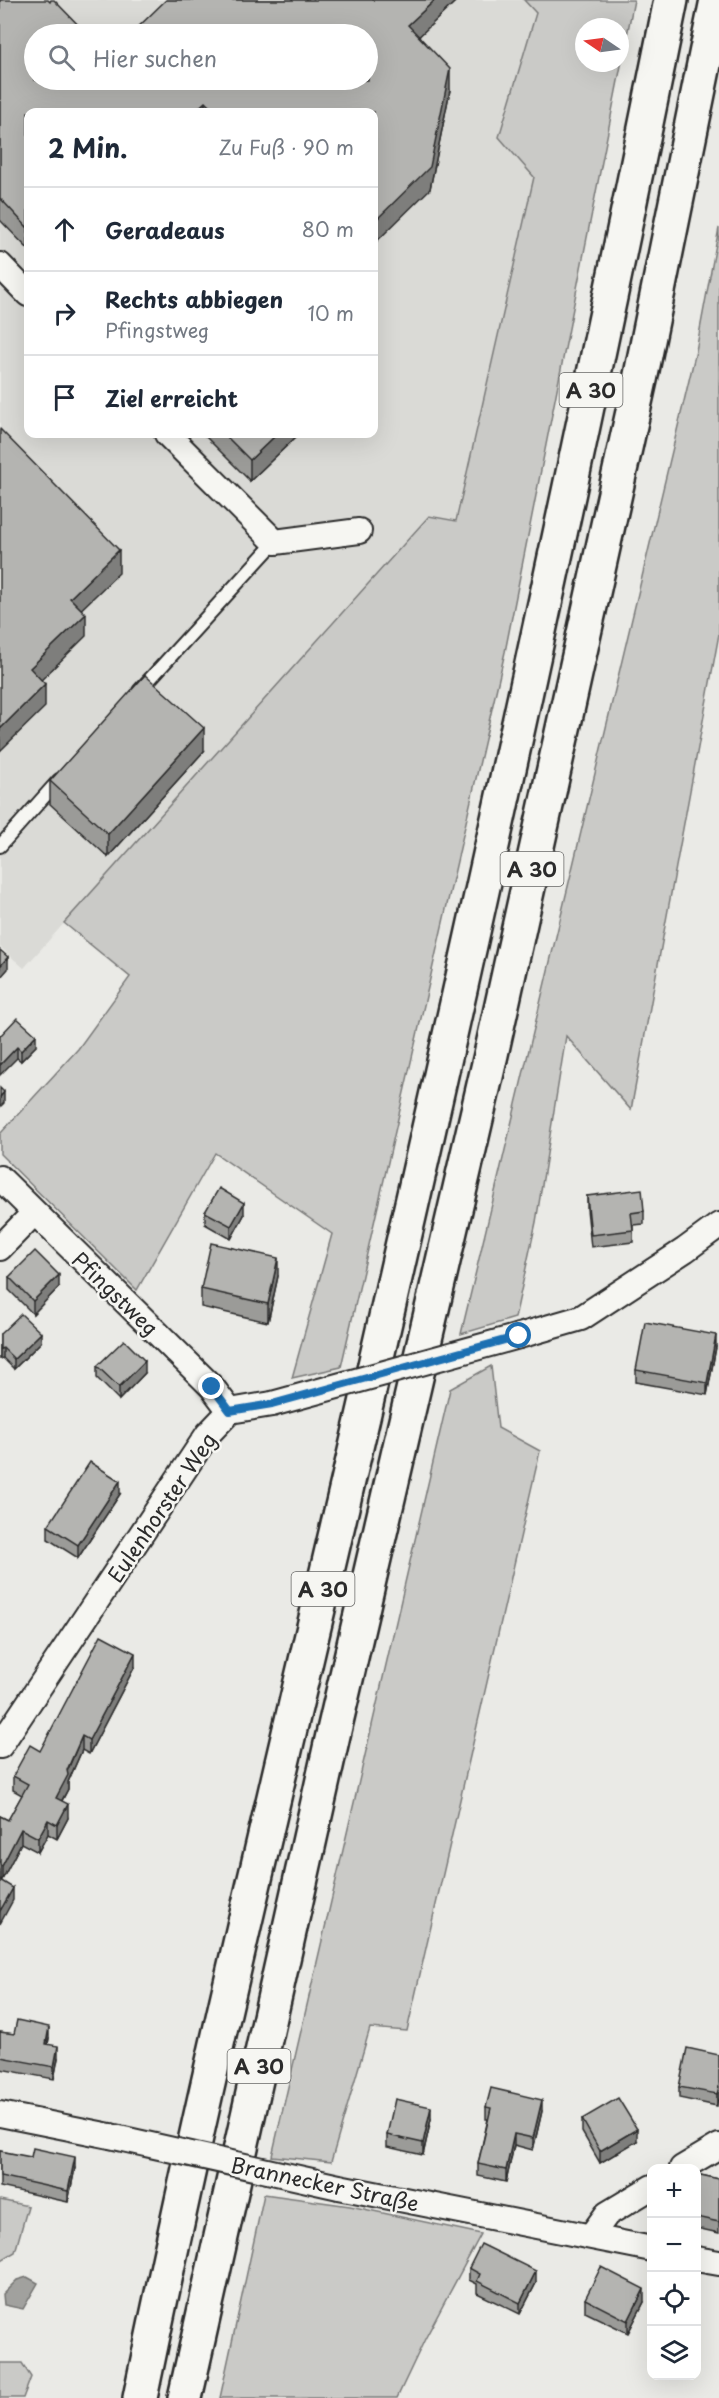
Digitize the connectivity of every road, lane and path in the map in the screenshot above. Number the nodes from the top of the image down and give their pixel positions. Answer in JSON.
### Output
{"nodes":[{"id":1,"x":671,"y":0,"type":"edge"},
{"id":2,"x":717,"y":0,"type":"edge"},
{"id":3,"x":0,"y":265,"type":"edge"},
{"id":4,"x":24,"y":290,"type":"edge"},
{"id":5,"x":171,"y":438,"type":"edge"},
{"id":6,"x":358,"y":531,"type":"dead end"},
{"id":7,"x":275,"y":542,"type":"junction"},
{"id":8,"x":133,"y":698,"type":"edge"},
{"id":9,"x":71,"y":768,"type":"edge"},
{"id":10,"x":0,"y":846,"type":"edge"},
{"id":11,"x":0,"y":1178,"type":"edge"},
{"id":12,"x":34,"y":1213,"type":"junction"},
{"id":13,"x":719,"y":1225,"type":"edge"},
{"id":14,"x":0,"y":1248,"type":"edge"},
{"id":15,"x":230,"y":1411,"type":"junction"},
{"id":16,"x":0,"y":1746,"type":"edge"},
{"id":17,"x":0,"y":2114,"type":"edge"},
{"id":18,"x":719,"y":2146,"type":"edge"},
{"id":19,"x":690,"y":2164,"type":"edge"},
{"id":20,"x":647,"y":2189,"type":"edge"},
{"id":21,"x":591,"y":2236,"type":"junction"},
{"id":22,"x":647,"y":2248,"type":"edge"},
{"id":23,"x":701,"y":2260,"type":"edge"},
{"id":24,"x":719,"y":2263,"type":"edge"},
{"id":25,"x":140,"y":2398,"type":"edge"},
{"id":26,"x":185,"y":2398,"type":"edge"}],
"edges":[{"from":1,"to":25,"type":"highway","number":"A 30"},
{"from":2,"to":26,"type":"highway","number":"A 30"},
{"from":3,"to":4,"type":"street"},
{"from":5,"to":7,"type":"street"},
{"from":6,"to":7,"type":"street"},
{"from":7,"to":8,"type":"lane"},
{"from":9,"to":10,"type":"lane"},
{"from":11,"to":12,"type":"street","name":"Pfingstweg"},
{"from":12,"to":14,"type":"street"},
{"from":12,"to":15,"type":"street","name":"Pfingstweg"},
{"from":13,"to":15,"type":"street","name":"Eulenhorster Weg","bridge":true},
{"from":15,"to":16,"type":"street","name":"Eulenhorster Weg"},
{"from":17,"to":21,"type":"street","name":"Brannecker Straße","bridge":true},
{"from":18,"to":19,"type":"street"},
{"from":20,"to":21,"type":"street"},
{"from":21,"to":22,"type":"street","name":"Brannecker Straße"},
{"from":23,"to":24,"type":"street"}]}
